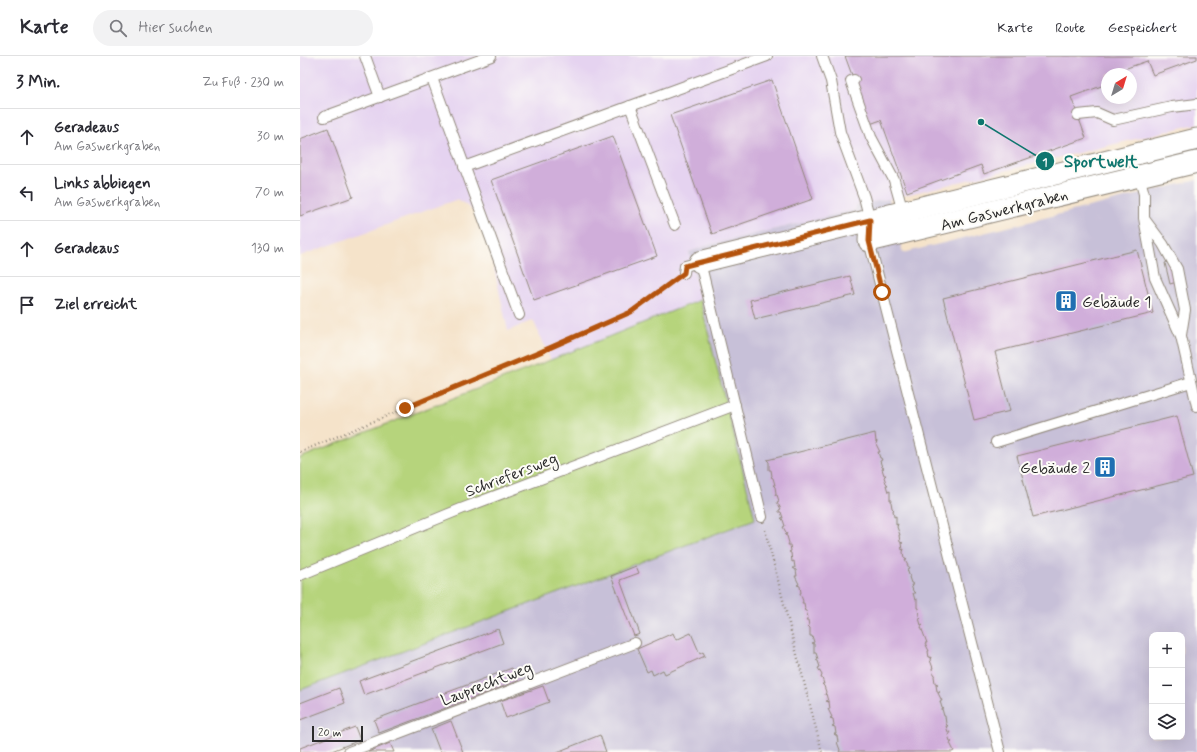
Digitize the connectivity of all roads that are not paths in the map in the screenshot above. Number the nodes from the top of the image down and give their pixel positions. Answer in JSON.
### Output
{"nodes":[{"id":1,"x":364,"y":56,"type":"edge"},
{"id":2,"x":491,"y":56,"type":"edge"},
{"id":3,"x":767,"y":56,"type":"edge"},
{"id":4,"x":822,"y":56,"type":"edge"},
{"id":5,"x":432,"y":78,"type":"junction"},
{"id":6,"x":854,"y":80,"type":"dead end"},
{"id":7,"x":380,"y":97,"type":"junction"},
{"id":8,"x":1197,"y":104,"type":"edge"},
{"id":9,"x":630,"y":106,"type":"junction"},
{"id":10,"x":1078,"y":116,"type":"dead end"},
{"id":11,"x":324,"y":117,"type":"dead end"},
{"id":12,"x":1197,"y":139,"type":"edge"},
{"id":13,"x":1135,"y":155,"type":"junction"},
{"id":14,"x":1197,"y":162,"type":"edge"},
{"id":15,"x":464,"y":167,"type":"junction"},
{"id":16,"x":1139,"y":176,"type":"junction"},
{"id":17,"x":903,"y":212,"type":"junction"},
{"id":18,"x":1144,"y":218,"type":"junction"},
{"id":19,"x":870,"y":220,"type":"junction"},
{"id":20,"x":675,"y":225,"type":"dead end"},
{"id":21,"x":869,"y":241,"type":"junction"},
{"id":22,"x":692,"y":267,"type":"joint"},
{"id":23,"x":519,"y":315,"type":"dead end"},
{"id":24,"x":1181,"y":336,"type":"junction"},
{"id":25,"x":1191,"y":382,"type":"junction"},
{"id":26,"x":735,"y":405,"type":"junction"},
{"id":27,"x":1197,"y":406,"type":"edge"},
{"id":28,"x":996,"y":442,"type":"dead end"},
{"id":29,"x":762,"y":517,"type":"road end"},
{"id":30,"x":300,"y":575,"type":"edge"},
{"id":31,"x":635,"y":643,"type":"dead end"},
{"id":32,"x":349,"y":752,"type":"edge"},
{"id":33,"x":1000,"y":752,"type":"edge"}],
"edges":[{"from":1,"to":7,"type":"lane"},
{"from":2,"to":5,"type":"lane"},
{"from":3,"to":9,"type":"lane"},
{"from":4,"to":19,"type":"lane"},
{"from":5,"to":7,"type":"lane"},
{"from":5,"to":15,"type":"lane"},
{"from":6,"to":17,"type":"lane"},
{"from":7,"to":11,"type":"lane"},
{"from":8,"to":10,"type":"lane"},
{"from":9,"to":15,"type":"lane"},
{"from":9,"to":20,"type":"lane"},
{"from":12,"to":13,"type":"street","name":"Am Gaswerkgraben"},
{"from":13,"to":16,"type":"street"},
{"from":13,"to":17,"type":"street","name":"Am Gaswerkgraben"},
{"from":14,"to":16,"type":"street","name":"Am Gaswerkgraben"},
{"from":15,"to":23,"type":"lane"},
{"from":16,"to":18,"type":"lane"},
{"from":16,"to":21,"type":"street","name":"Am Gaswerkgraben"},
{"from":17,"to":19,"type":"street","name":"Am Gaswerkgraben"},
{"from":18,"to":24,"type":"lane"},
{"from":18,"to":24,"type":"lane"},
{"from":19,"to":21,"type":"street"},
{"from":19,"to":22,"type":"street","name":"Am Gaswerkgraben"},
{"from":21,"to":33,"type":"lane"},
{"from":22,"to":26,"type":"lane"},
{"from":24,"to":25,"type":"lane"},
{"from":25,"to":27,"type":"lane"},
{"from":25,"to":28,"type":"lane"},
{"from":26,"to":29,"type":"lane"},
{"from":26,"to":30,"type":"lane","name":"Schriefersweg"},
{"from":31,"to":32,"type":"lane","name":"Lauprechtweg"}]}
